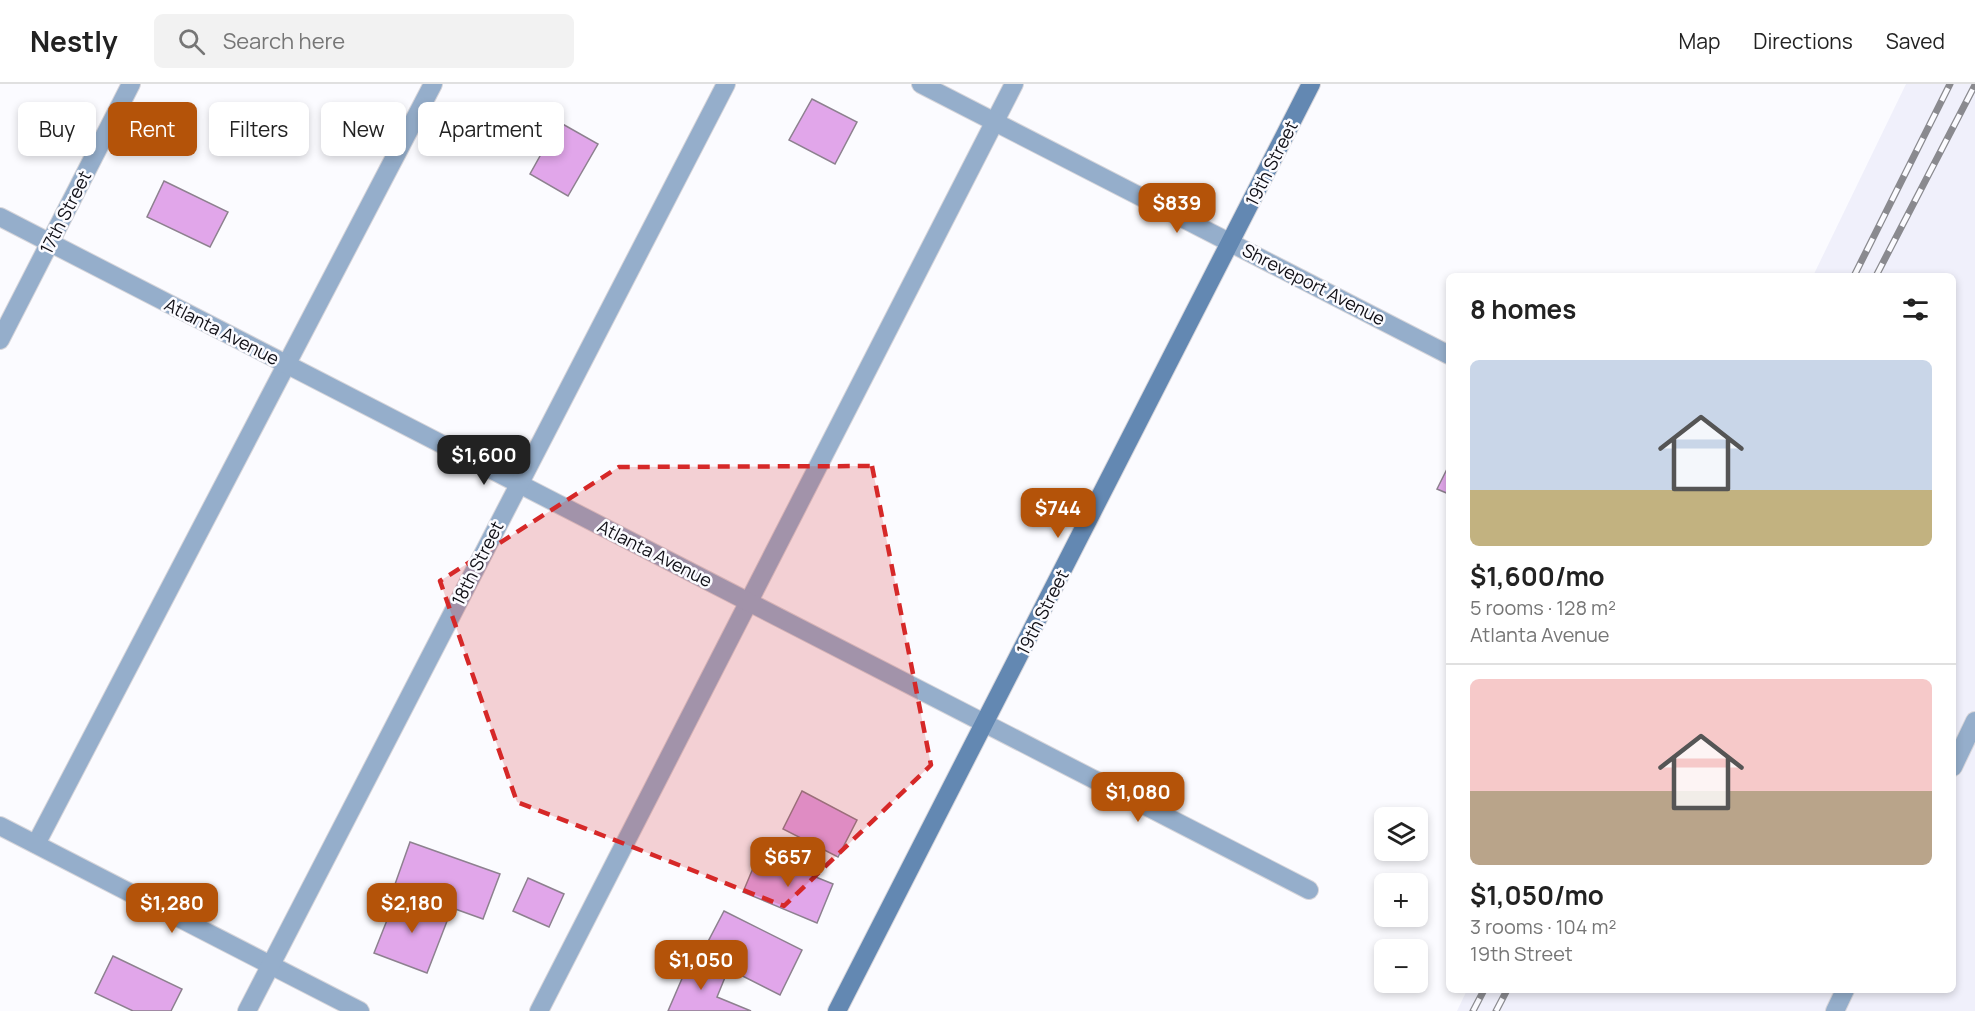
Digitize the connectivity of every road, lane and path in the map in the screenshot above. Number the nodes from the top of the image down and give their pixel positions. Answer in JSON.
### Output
{"nodes":[{"id":1,"x":131,"y":84,"type":"edge"},
{"id":2,"x":433,"y":84,"type":"edge"},
{"id":3,"x":726,"y":84,"type":"edge"},
{"id":4,"x":921,"y":84,"type":"edge"},
{"id":5,"x":1014,"y":84,"type":"edge"},
{"id":6,"x":1311,"y":84,"type":"edge"},
{"id":7,"x":994,"y":121,"type":"junction"},
{"id":8,"x":0,"y":217,"type":"edge"},
{"id":9,"x":1230,"y":241,"type":"junction"},
{"id":10,"x":50,"y":242,"type":"junction"},
{"id":11,"x":0,"y":340,"type":"edge"},
{"id":12,"x":1446,"y":353,"type":"edge"},
{"id":13,"x":288,"y":365,"type":"junction"},
{"id":14,"x":518,"y":484,"type":"junction"},
{"id":15,"x":749,"y":600,"type":"junction"},
{"id":16,"x":1975,"y":721,"type":"edge"},
{"id":17,"x":984,"y":724,"type":"junction"},
{"id":18,"x":1956,"y":760,"type":"edge"},
{"id":19,"x":0,"y":826,"type":"edge"},
{"id":20,"x":36,"y":844,"type":"junction"},
{"id":21,"x":1309,"y":890,"type":"dead end"},
{"id":22,"x":270,"y":964,"type":"junction"},
{"id":23,"x":1844,"y":993,"type":"edge"},
{"id":24,"x":246,"y":1011,"type":"edge"},
{"id":25,"x":360,"y":1011,"type":"edge"},
{"id":26,"x":539,"y":1011,"type":"edge"},
{"id":27,"x":837,"y":1011,"type":"edge"},
{"id":28,"x":1835,"y":1011,"type":"edge"}],
"edges":[{"from":1,"to":10,"type":"street","name":"17th Street"},
{"from":2,"to":13,"type":"street"},
{"from":3,"to":14,"type":"street","name":"18th Street"},
{"from":4,"to":7,"type":"street","name":"Shreveport Avenue"},
{"from":5,"to":7,"type":"street"},
{"from":6,"to":9,"type":"street","name":"19th Street"},
{"from":7,"to":9,"type":"street","name":"Shreveport Avenue"},
{"from":7,"to":15,"type":"street"},
{"from":8,"to":10,"type":"street","name":"Atlanta Avenue"},
{"from":9,"to":12,"type":"street","name":"Shreveport Avenue"},
{"from":9,"to":17,"type":"street","name":"19th Street"},
{"from":10,"to":11,"type":"street","name":"17th Street"},
{"from":10,"to":13,"type":"street","name":"Atlanta Avenue"},
{"from":13,"to":14,"type":"street","name":"Atlanta Avenue"},
{"from":13,"to":20,"type":"street"},
{"from":14,"to":15,"type":"street","name":"Atlanta Avenue"},
{"from":14,"to":22,"type":"street","name":"18th Street"},
{"from":15,"to":17,"type":"street","name":"Atlanta Avenue"},
{"from":15,"to":26,"type":"street"},
{"from":16,"to":18,"type":"street"},
{"from":17,"to":21,"type":"street","name":"Atlanta Avenue"},
{"from":17,"to":27,"type":"street","name":"19th Street"},
{"from":19,"to":20,"type":"street"},
{"from":20,"to":22,"type":"street"},
{"from":22,"to":24,"type":"street","name":"18th Street"},
{"from":22,"to":25,"type":"street"},
{"from":23,"to":28,"type":"street"}]}
